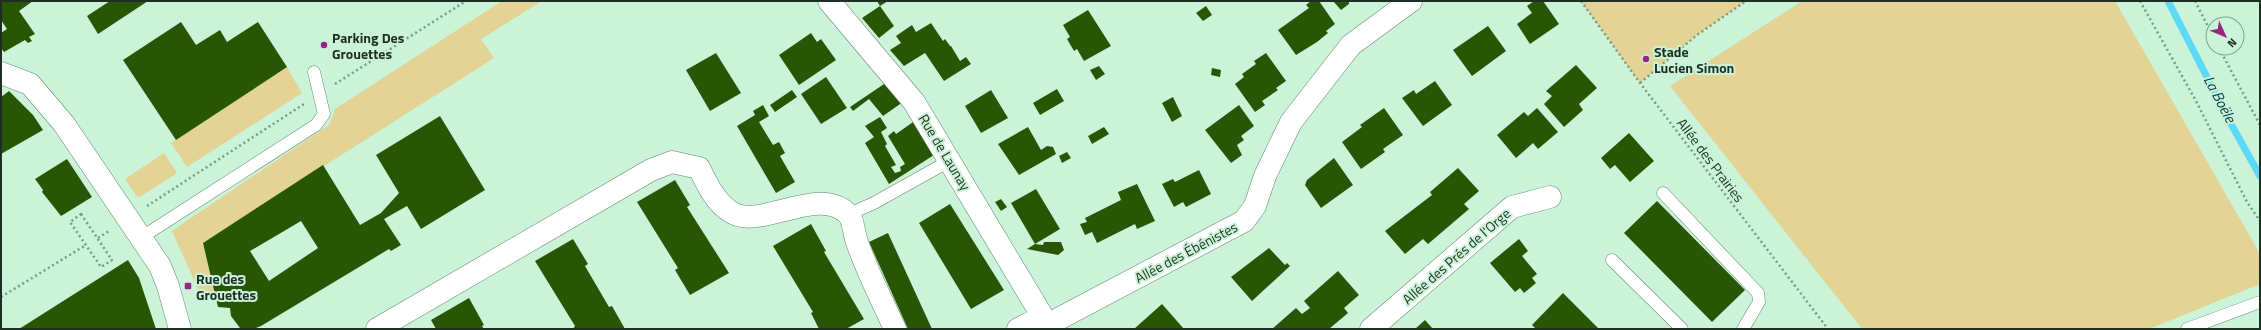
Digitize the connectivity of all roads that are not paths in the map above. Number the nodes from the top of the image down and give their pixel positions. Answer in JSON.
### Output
{"nodes":[{"id":1,"x":829,"y":1,"type":"edge"},
{"id":2,"x":1411,"y":1,"type":"edge"},
{"id":3,"x":314,"y":72,"type":"dead end"},
{"id":4,"x":1,"y":73,"type":"edge"},
{"id":5,"x":951,"y":160,"type":"junction"},
{"id":6,"x":1663,"y":193,"type":"dead end"},
{"id":7,"x":1550,"y":197,"type":"dead end"},
{"id":8,"x":849,"y":214,"type":"junction"},
{"id":9,"x":142,"y":237,"type":"junction"},
{"id":10,"x":1612,"y":260,"type":"dead end"},
{"id":11,"x":2260,"y":302,"type":"edge"},
{"id":12,"x":1047,"y":324,"type":"edge"},
{"id":13,"x":180,"y":329,"type":"edge"},
{"id":14,"x":377,"y":329,"type":"edge"},
{"id":15,"x":895,"y":329,"type":"edge"},
{"id":16,"x":1018,"y":329,"type":"edge"},
{"id":17,"x":1371,"y":329,"type":"edge"},
{"id":18,"x":1682,"y":329,"type":"edge"},
{"id":19,"x":1743,"y":329,"type":"edge"},
{"id":20,"x":2187,"y":329,"type":"edge"}],
"edges":[{"from":1,"to":5,"type":"street","name":"Rue de Launay"},
{"from":2,"to":12,"type":"street","name":"Allée des Ébénistes"},
{"from":3,"to":9,"type":"lane"},
{"from":4,"to":9,"type":"street"},
{"from":5,"to":8,"type":"lane"},
{"from":5,"to":12,"type":"street","name":"Rue de Launay"},
{"from":6,"to":19,"type":"lane"},
{"from":7,"to":17,"type":"street","name":"Allée des Prés de l'Orge"},
{"from":8,"to":14,"type":"street"},
{"from":8,"to":15,"type":"street"},
{"from":9,"to":13,"type":"street"},
{"from":10,"to":18,"type":"lane"},
{"from":11,"to":20,"type":"lane"},
{"from":12,"to":16,"type":"street","name":"Allée des Ébénistes"}]}
